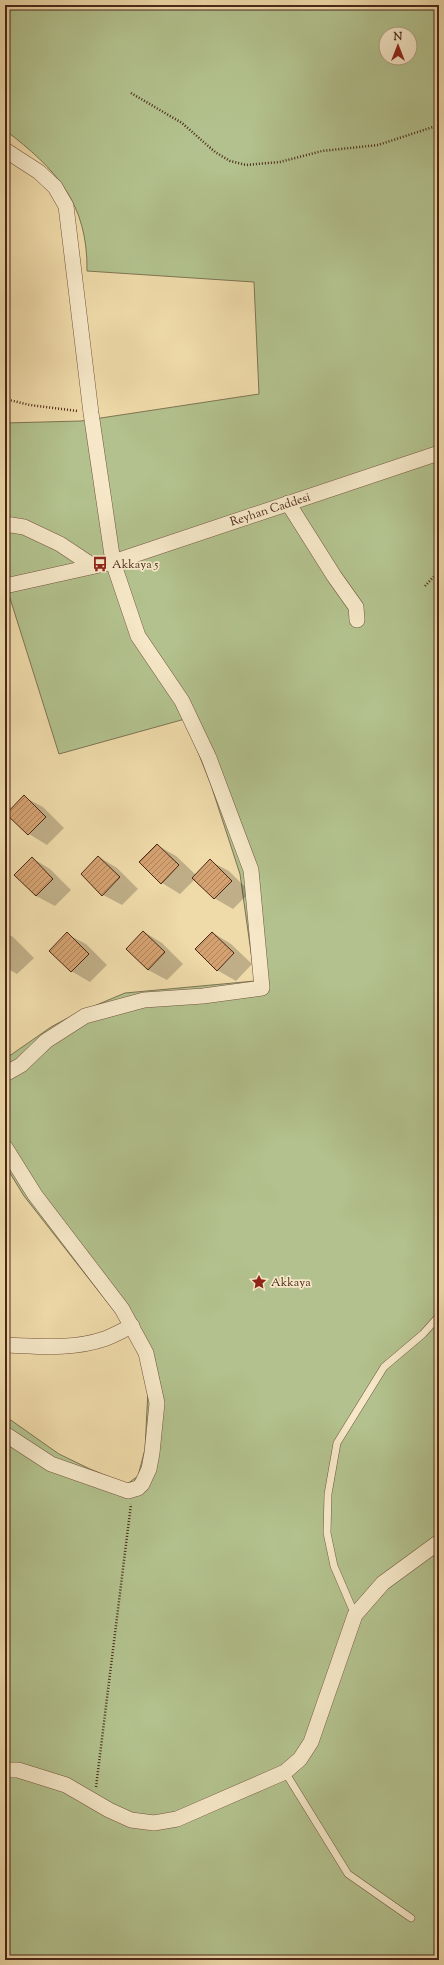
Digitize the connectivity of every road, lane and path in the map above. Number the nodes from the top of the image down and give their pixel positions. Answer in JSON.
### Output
{"nodes":[{"id":1,"x":131,"y":94,"type":"dead end"},
{"id":2,"x":439,"y":125,"type":"edge"},
{"id":3,"x":5,"y":150,"type":"edge"},
{"id":4,"x":5,"y":399,"type":"edge"},
{"id":5,"x":91,"y":413,"type":"junction"},
{"id":6,"x":439,"y":453,"type":"edge"},
{"id":7,"x":288,"y":503,"type":"junction"},
{"id":8,"x":5,"y":524,"type":"edge"},
{"id":9,"x":102,"y":564,"type":"junction"},
{"id":10,"x":439,"y":571,"type":"edge"},
{"id":11,"x":5,"y":586,"type":"edge"},
{"id":12,"x":425,"y":586,"type":"dead end"},
{"id":13,"x":357,"y":620,"type":"dead end"},
{"id":14,"x":5,"y":1074,"type":"edge"},
{"id":15,"x":5,"y":1147,"type":"edge"},
{"id":16,"x":439,"y":1316,"type":"edge"},
{"id":17,"x":132,"y":1326,"type":"junction"},
{"id":18,"x":5,"y":1345,"type":"edge"},
{"id":19,"x":5,"y":1434,"type":"edge"},
{"id":20,"x":133,"y":1491,"type":"junction"},
{"id":21,"x":439,"y":1542,"type":"edge"},
{"id":22,"x":355,"y":1615,"type":"junction"},
{"id":23,"x":5,"y":1770,"type":"edge"},
{"id":24,"x":285,"y":1772,"type":"junction"},
{"id":25,"x":94,"y":1801,"type":"junction"},
{"id":26,"x":411,"y":1918,"type":"dead end"}],
"edges":[{"from":1,"to":2,"type":"path"},
{"from":3,"to":5,"type":"street"},
{"from":4,"to":5,"type":"path"},
{"from":5,"to":9,"type":"street"},
{"from":6,"to":7,"type":"street","name":"Reyhan Caddesi"},
{"from":7,"to":9,"type":"street","name":"Reyhan Caddesi"},
{"from":7,"to":13,"type":"street"},
{"from":8,"to":9,"type":"street"},
{"from":9,"to":11,"type":"street","name":"Reyhan Caddesi"},
{"from":9,"to":14,"type":"street"},
{"from":10,"to":12,"type":"path"},
{"from":15,"to":17,"type":"street"},
{"from":16,"to":22,"type":"lane"},
{"from":17,"to":18,"type":"street"},
{"from":17,"to":20,"type":"street"},
{"from":19,"to":20,"type":"street"},
{"from":20,"to":25,"type":"path"},
{"from":21,"to":22,"type":"street"},
{"from":22,"to":24,"type":"street"},
{"from":23,"to":25,"type":"street"},
{"from":24,"to":25,"type":"street"},
{"from":24,"to":26,"type":"lane"}]}
